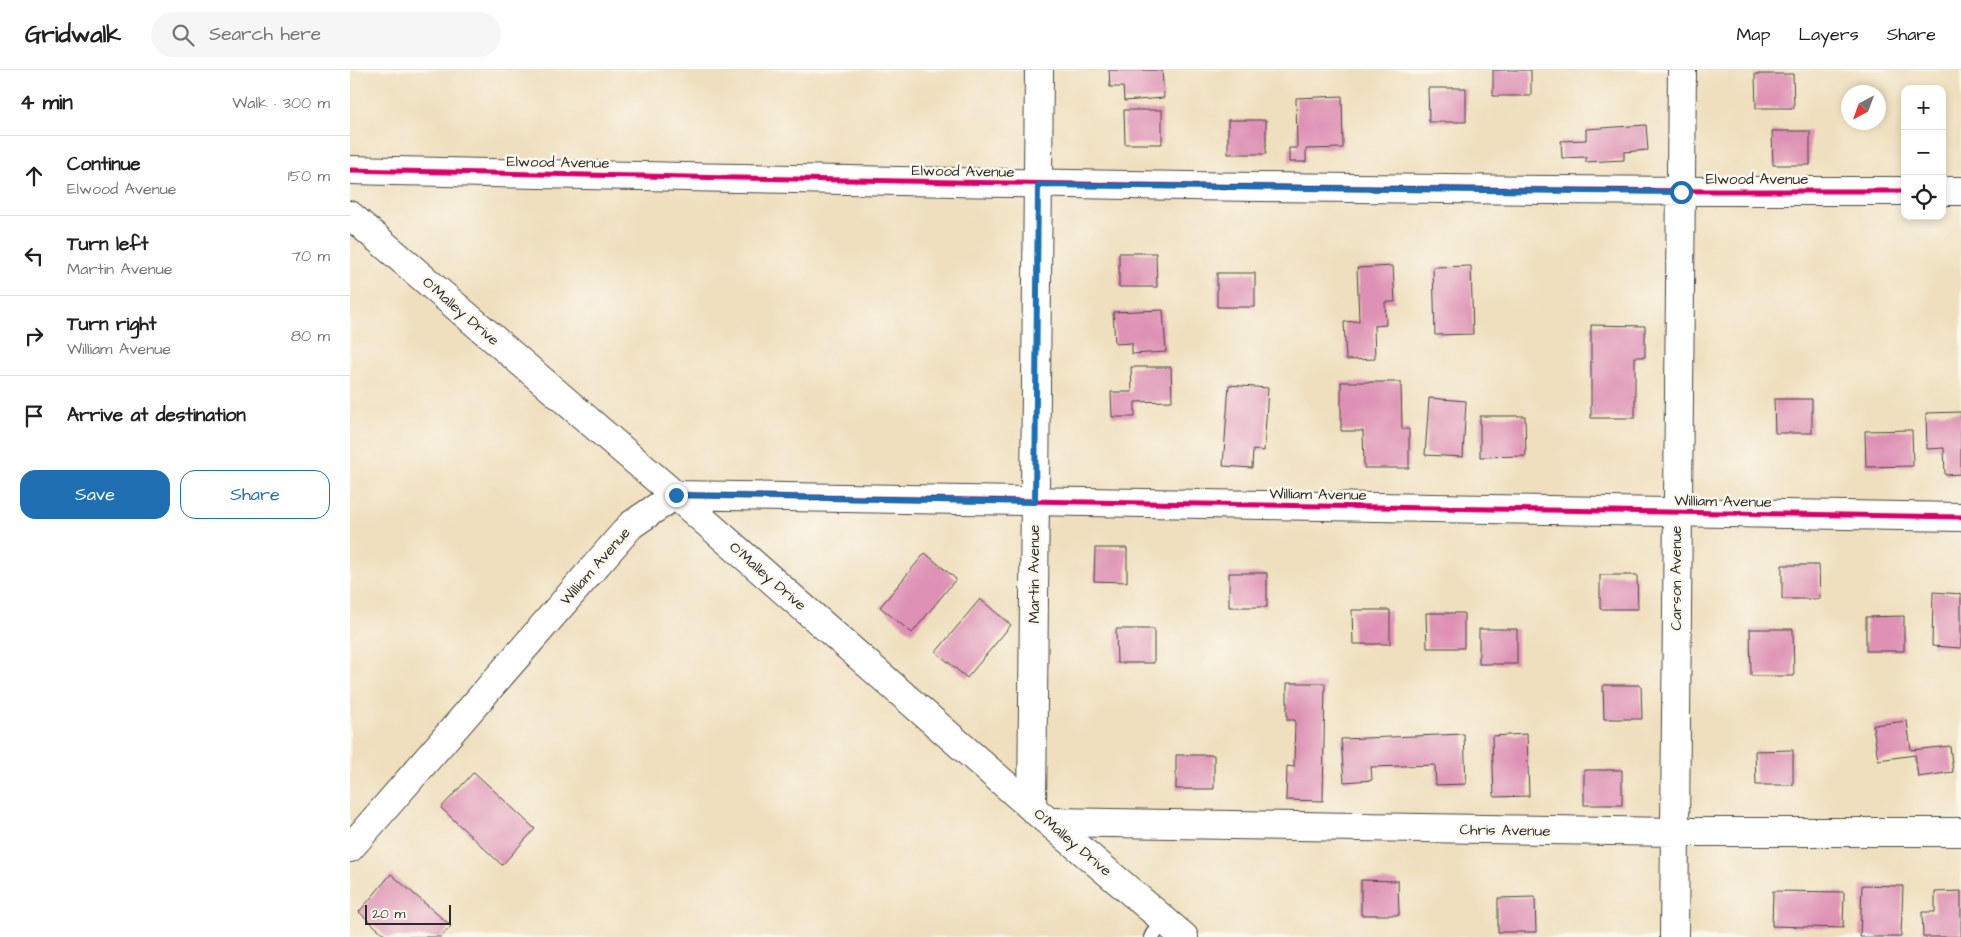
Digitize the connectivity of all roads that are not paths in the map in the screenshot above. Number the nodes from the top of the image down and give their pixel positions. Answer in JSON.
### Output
{"nodes":[{"id":1,"x":1039,"y":70,"type":"edge"},
{"id":2,"x":1682,"y":70,"type":"edge"},
{"id":3,"x":350,"y":170,"type":"edge"},
{"id":4,"x":1038,"y":185,"type":"junction"},
{"id":5,"x":1901,"y":191,"type":"edge"},
{"id":6,"x":1946,"y":191,"type":"edge"},
{"id":7,"x":1961,"y":191,"type":"edge"},
{"id":8,"x":1681,"y":192,"type":"junction"},
{"id":9,"x":350,"y":215,"type":"edge"},
{"id":10,"x":676,"y":495,"type":"junction"},
{"id":11,"x":1035,"y":502,"type":"junction"},
{"id":12,"x":1677,"y":512,"type":"junction"},
{"id":13,"x":1961,"y":517,"type":"edge"},
{"id":14,"x":1041,"y":815,"type":"junction"},
{"id":15,"x":1675,"y":832,"type":"junction"},
{"id":16,"x":1961,"y":832,"type":"edge"},
{"id":17,"x":350,"y":848,"type":"edge"},
{"id":18,"x":1157,"y":928,"type":"edge"},
{"id":19,"x":1184,"y":937,"type":"edge"},
{"id":20,"x":1674,"y":937,"type":"edge"}],
"edges":[{"from":1,"to":4,"type":"street","name":"Martin Avenue"},
{"from":2,"to":8,"type":"street","name":"Carson Avenue"},
{"from":3,"to":4,"type":"street","name":"Elwood Avenue"},
{"from":4,"to":8,"type":"street","name":"Elwood Avenue"},
{"from":4,"to":11,"type":"street","name":"Martin Avenue"},
{"from":5,"to":8,"type":"street","name":"Elwood Avenue"},
{"from":6,"to":7,"type":"street"},
{"from":8,"to":12,"type":"street","name":"Carson Avenue"},
{"from":9,"to":10,"type":"street","name":"O'Malley Drive"},
{"from":10,"to":11,"type":"street","name":"William Avenue"},
{"from":10,"to":14,"type":"street","name":"O'Malley Drive"},
{"from":10,"to":17,"type":"street","name":"William Avenue"},
{"from":11,"to":12,"type":"street","name":"William Avenue"},
{"from":11,"to":14,"type":"street","name":"Martin Avenue"},
{"from":12,"to":13,"type":"street","name":"William Avenue"},
{"from":12,"to":15,"type":"street","name":"Carson Avenue"},
{"from":14,"to":15,"type":"street","name":"Chris Avenue"},
{"from":14,"to":18,"type":"street","name":"O'Malley Drive"},
{"from":15,"to":16,"type":"street","name":"Chris Avenue"},
{"from":15,"to":20,"type":"street","name":"Carson Avenue"},
{"from":18,"to":19,"type":"street","name":"O'Malley Drive"}]}
